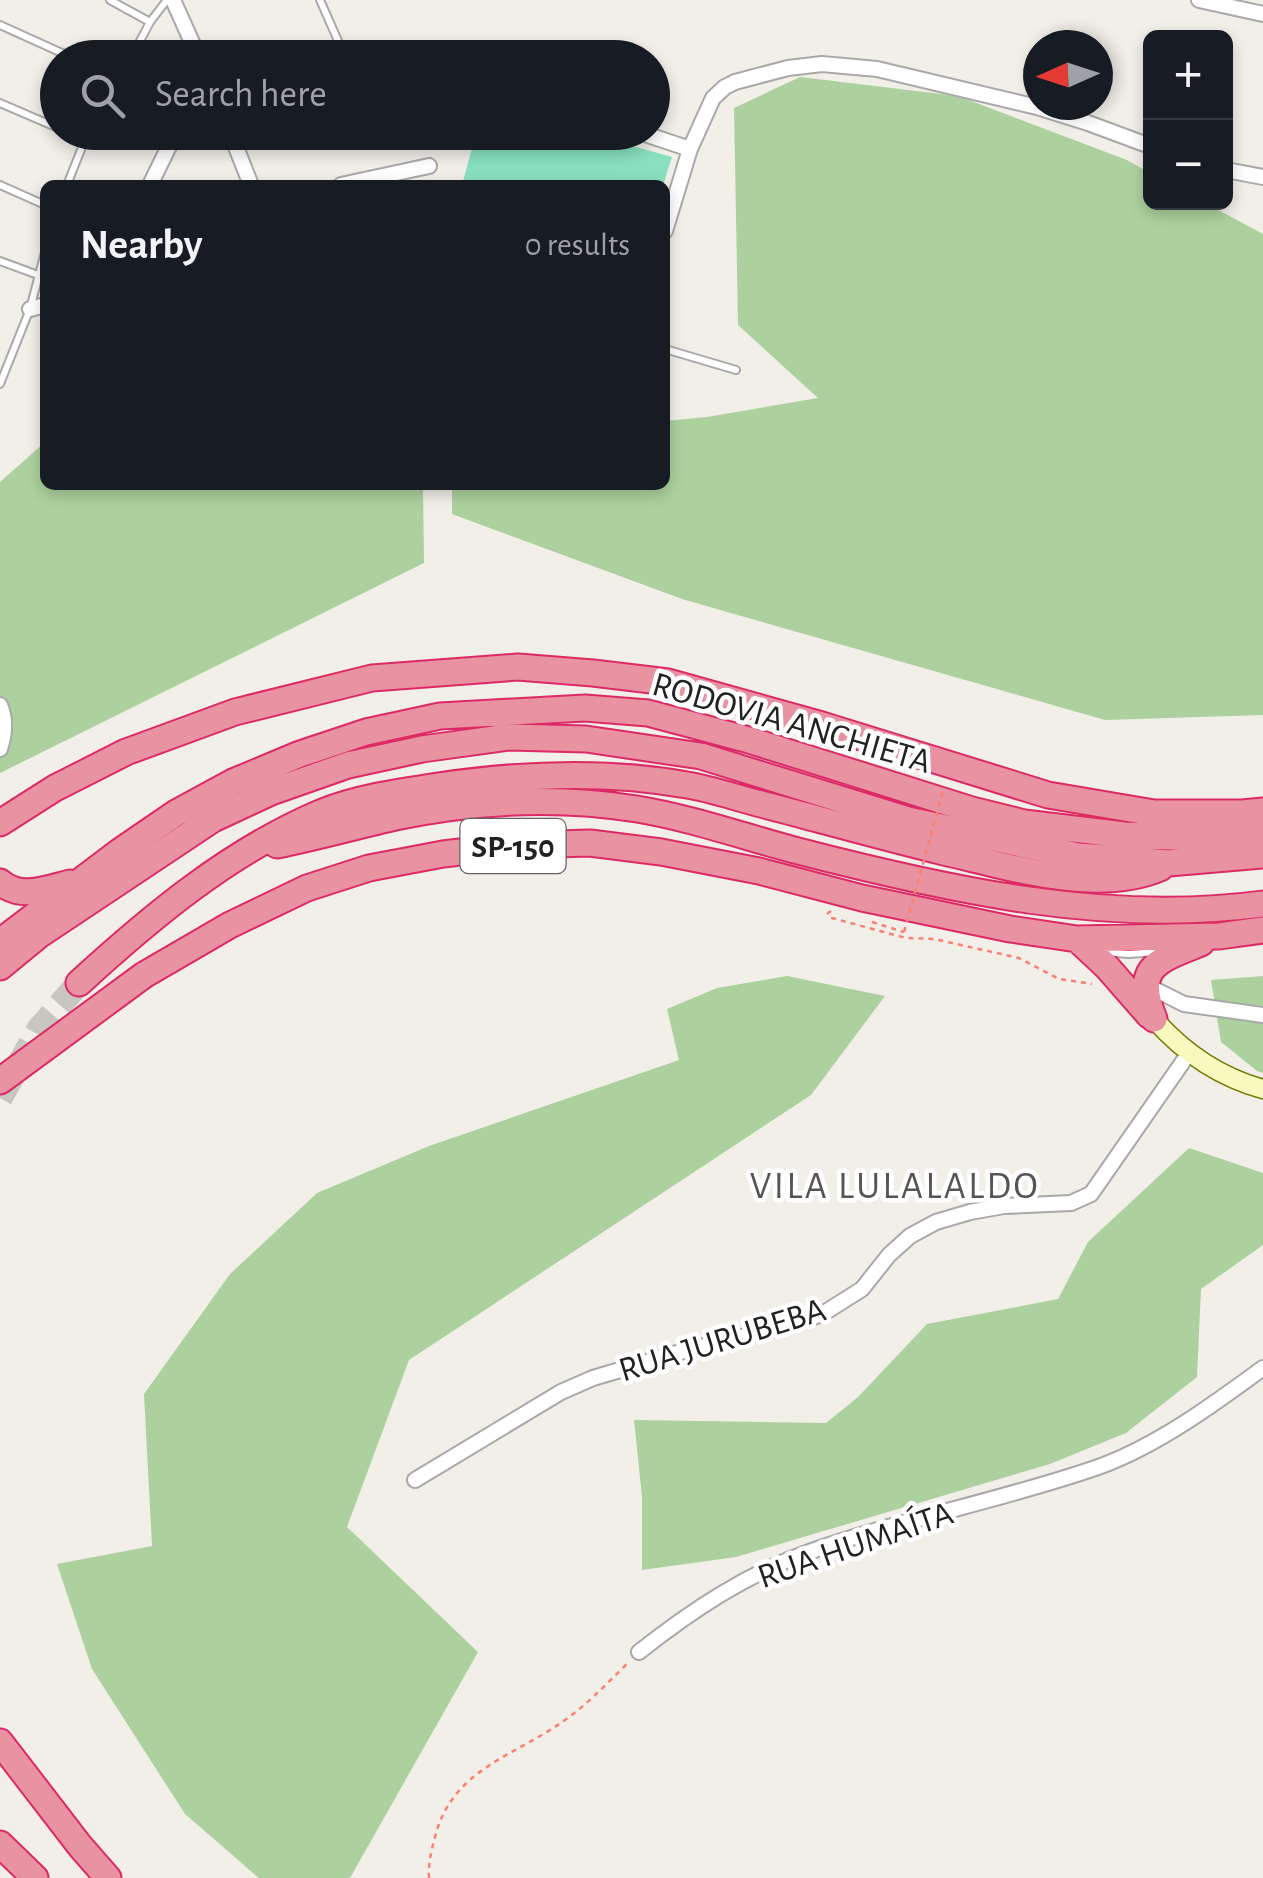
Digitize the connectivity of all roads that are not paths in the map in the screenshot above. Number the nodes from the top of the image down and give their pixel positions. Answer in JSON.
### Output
{"nodes":[{"id":1,"x":110,"y":0,"type":"edge"},
{"id":2,"x":170,"y":0,"type":"edge"},
{"id":3,"x":320,"y":0,"type":"edge"},
{"id":4,"x":1199,"y":0,"type":"edge"},
{"id":5,"x":1263,"y":14,"type":"edge"},
{"id":6,"x":150,"y":22,"type":"junction"},
{"id":7,"x":0,"y":25,"type":"edge"},
{"id":8,"x":140,"y":40,"type":"edge"},
{"id":9,"x":189,"y":40,"type":"edge"},
{"id":10,"x":339,"y":40,"type":"edge"},
{"id":11,"x":40,"y":43,"type":"edge"},
{"id":12,"x":0,"y":103,"type":"edge"},
{"id":13,"x":40,"y":120,"type":"edge"},
{"id":14,"x":670,"y":142,"type":"edge"},
{"id":15,"x":1143,"y":143,"type":"edge"},
{"id":16,"x":690,"y":149,"type":"junction"},
{"id":17,"x":81,"y":150,"type":"edge"},
{"id":18,"x":167,"y":150,"type":"edge"},
{"id":19,"x":237,"y":150,"type":"edge"},
{"id":20,"x":429,"y":166,"type":"dead end"},
{"id":21,"x":1233,"y":172,"type":"edge"},
{"id":22,"x":1263,"y":178,"type":"edge"},
{"id":23,"x":69,"y":180,"type":"edge"},
{"id":24,"x":152,"y":180,"type":"edge"},
{"id":25,"x":248,"y":180,"type":"edge"},
{"id":26,"x":363,"y":180,"type":"edge"},
{"id":27,"x":0,"y":185,"type":"edge"},
{"id":28,"x":40,"y":202,"type":"edge"},
{"id":29,"x":670,"y":215,"type":"edge"},
{"id":30,"x":0,"y":261,"type":"edge"},
{"id":31,"x":40,"y":268,"type":"edge"},
{"id":32,"x":38,"y":275,"type":"junction"},
{"id":33,"x":37,"y":307,"type":"edge"},
{"id":34,"x":670,"y":350,"type":"edge"},
{"id":35,"x":736,"y":370,"type":"dead end"},
{"id":36,"x":0,"y":384,"type":"edge"},
{"id":37,"x":0,"y":704,"type":"edge"},
{"id":38,"x":0,"y":749,"type":"edge"},
{"id":39,"x":1263,"y":811,"type":"edge"},
{"id":40,"x":0,"y":823,"type":"edge"},
{"id":41,"x":1263,"y":833,"type":"edge"},
{"id":42,"x":252,"y":848,"type":"junction"},
{"id":43,"x":1263,"y":854,"type":"edge"},
{"id":44,"x":1169,"y":863,"type":"junction"},
{"id":45,"x":80,"y":881,"type":"junction"},
{"id":46,"x":0,"y":882,"type":"edge"},
{"id":47,"x":1263,"y":904,"type":"edge"},
{"id":48,"x":1263,"y":930,"type":"edge"},
{"id":49,"x":1219,"y":936,"type":"junction"},
{"id":50,"x":1077,"y":939,"type":"junction"},
{"id":51,"x":0,"y":942,"type":"edge"},
{"id":52,"x":0,"y":967,"type":"edge"},
{"id":53,"x":79,"y":983,"type":"tunnel mouth"},
{"id":54,"x":1146,"y":985,"type":"junction"},
{"id":55,"x":1263,"y":1016,"type":"edge"},
{"id":56,"x":1154,"y":1020,"type":"junction"},
{"id":57,"x":1189,"y":1054,"type":"junction"},
{"id":58,"x":0,"y":1081,"type":"edge"},
{"id":59,"x":1263,"y":1089,"type":"edge"},
{"id":60,"x":1263,"y":1368,"type":"edge"},
{"id":61,"x":415,"y":1480,"type":"dead end"},
{"id":62,"x":640,"y":1652,"type":"road end"},
{"id":63,"x":0,"y":1742,"type":"edge"},
{"id":64,"x":0,"y":1844,"type":"edge"},
{"id":65,"x":35,"y":1878,"type":"edge"},
{"id":66,"x":108,"y":1878,"type":"edge"}],
"edges":[{"from":1,"to":6,"type":"lane"},
{"from":2,"to":6,"type":"lane"},
{"from":2,"to":9,"type":"street"},
{"from":3,"to":10,"type":"lane"},
{"from":4,"to":5,"type":"street"},
{"from":6,"to":8,"type":"lane"},
{"from":7,"to":11,"type":"lane"},
{"from":12,"to":13,"type":"lane"},
{"from":14,"to":16,"type":"street"},
{"from":15,"to":16,"type":"street"},
{"from":16,"to":29,"type":"street"},
{"from":17,"to":23,"type":"lane"},
{"from":18,"to":24,"type":"street"},
{"from":19,"to":25,"type":"street"},
{"from":20,"to":26,"type":"street"},
{"from":21,"to":22,"type":"street"},
{"from":27,"to":28,"type":"lane"},
{"from":30,"to":32,"type":"lane"},
{"from":31,"to":32,"type":"lane"},
{"from":32,"to":33,"type":"lane"},
{"from":33,"to":36,"type":"lane"},
{"from":34,"to":35,"type":"lane"},
{"from":37,"to":38,"type":"street"},
{"from":39,"to":40,"type":"highway"},
{"from":41,"to":45,"type":"highway","name":"RODOVIA ANCHIETA"},
{"from":42,"to":44,"type":"highway"},
{"from":42,"to":47,"type":"highway"},
{"from":42,"to":53,"type":"highway"},
{"from":43,"to":44,"type":"highway","name":"RODOVIA ANCHIETA"},
{"from":44,"to":52,"type":"highway","name":"RODOVIA ANCHIETA"},
{"from":45,"to":46,"type":"highway"},
{"from":45,"to":51,"type":"highway","name":"RODOVIA ANCHIETA"},
{"from":48,"to":49,"type":"highway","number":"SP-150"},
{"from":49,"to":50,"type":"highway","number":"SP-150"},
{"from":49,"to":54,"type":"highway"},
{"from":50,"to":56,"type":"highway"},
{"from":50,"to":58,"type":"highway","number":"SP-150"},
{"from":54,"to":55,"type":"street"},
{"from":54,"to":56,"type":"highway"},
{"from":56,"to":57,"type":"street"},
{"from":57,"to":59,"type":"street"},
{"from":57,"to":61,"type":"street","name":"RUA JURUBEBA"},
{"from":60,"to":62,"type":"street","name":"RUA HUMAÍTA"},
{"from":63,"to":66,"type":"highway"},
{"from":64,"to":65,"type":"highway"}]}
